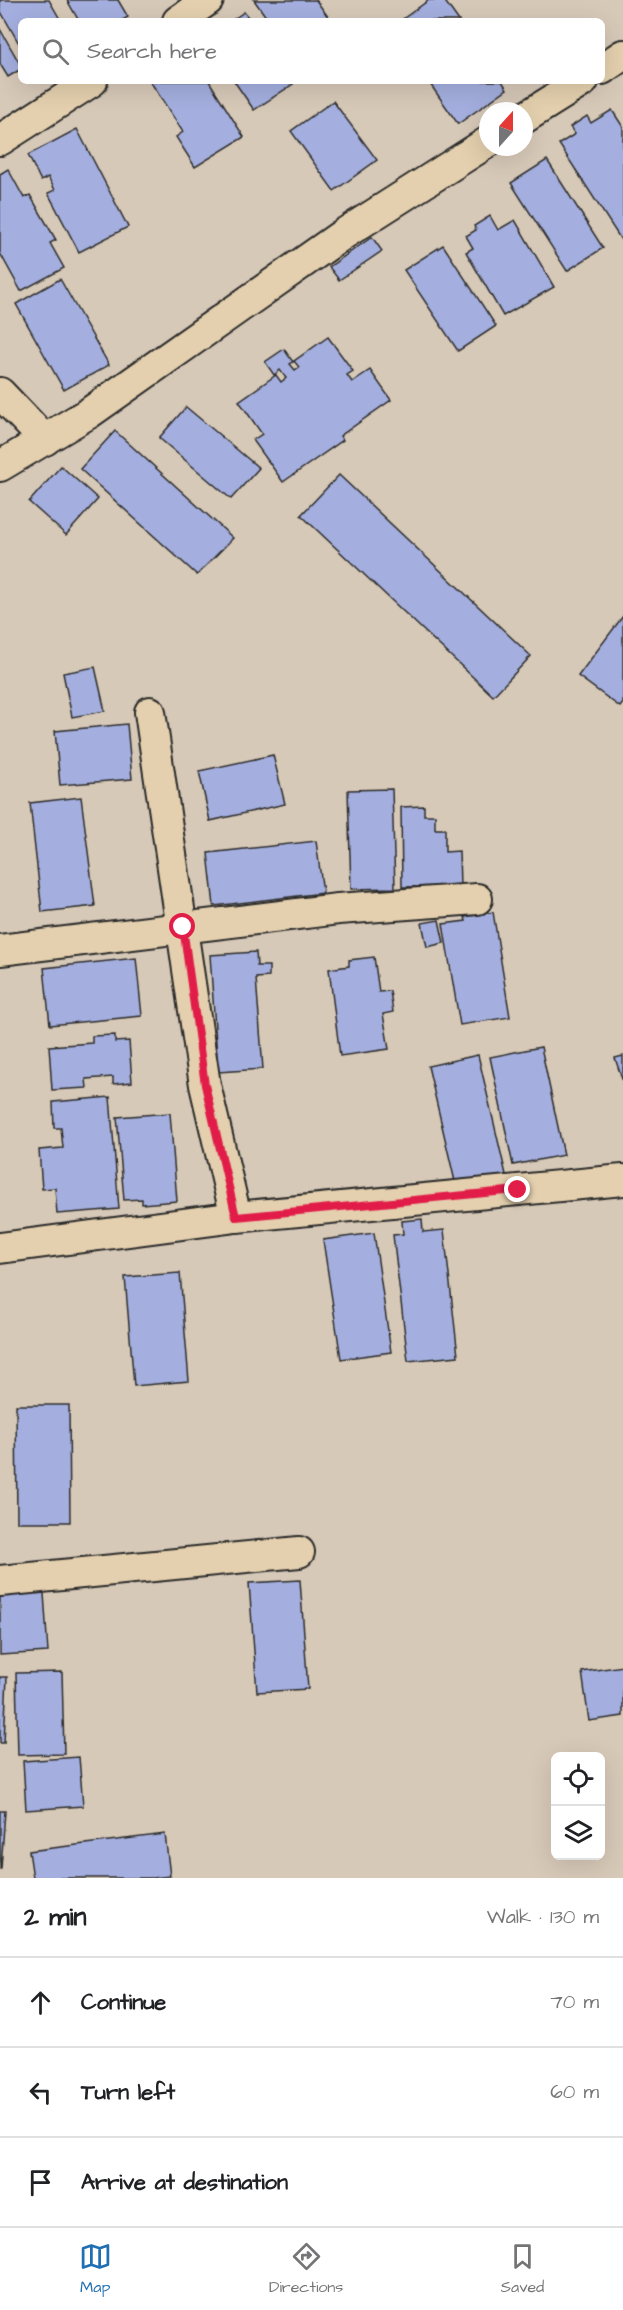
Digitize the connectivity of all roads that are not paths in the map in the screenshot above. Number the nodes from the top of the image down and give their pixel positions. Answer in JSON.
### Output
{"nodes":[{"id":1,"x":208,"y":0,"type":"edge"},
{"id":2,"x":182,"y":18,"type":"edge"},
{"id":3,"x":623,"y":55,"type":"edge"},
{"id":4,"x":605,"y":67,"type":"edge"},
{"id":5,"x":87,"y":84,"type":"edge"},
{"id":6,"x":578,"y":84,"type":"edge"},
{"id":7,"x":533,"y":112,"type":"edge"},
{"id":8,"x":0,"y":140,"type":"edge"},
{"id":9,"x":479,"y":147,"type":"edge"},
{"id":10,"x":0,"y":393,"type":"edge"},
{"id":11,"x":45,"y":440,"type":"junction"},
{"id":12,"x":0,"y":466,"type":"edge"},
{"id":13,"x":150,"y":712,"type":"dead end"},
{"id":14,"x":477,"y":899,"type":"dead end"},
{"id":15,"x":183,"y":927,"type":"junction"},
{"id":16,"x":0,"y":950,"type":"edge"},
{"id":17,"x":623,"y":1180,"type":"edge"},
{"id":18,"x":236,"y":1217,"type":"junction"},
{"id":19,"x":0,"y":1248,"type":"edge"},
{"id":20,"x":299,"y":1552,"type":"dead end"},
{"id":21,"x":0,"y":1581,"type":"edge"}],
"edges":[{"from":1,"to":2,"type":"street"},
{"from":3,"to":4,"type":"street"},
{"from":5,"to":8,"type":"street"},
{"from":6,"to":7,"type":"street"},
{"from":9,"to":11,"type":"street"},
{"from":10,"to":11,"type":"street"},
{"from":11,"to":12,"type":"street"},
{"from":13,"to":15,"type":"street"},
{"from":14,"to":15,"type":"street"},
{"from":15,"to":16,"type":"street"},
{"from":15,"to":18,"type":"street"},
{"from":17,"to":18,"type":"street"},
{"from":18,"to":19,"type":"street"},
{"from":20,"to":21,"type":"street"}]}
